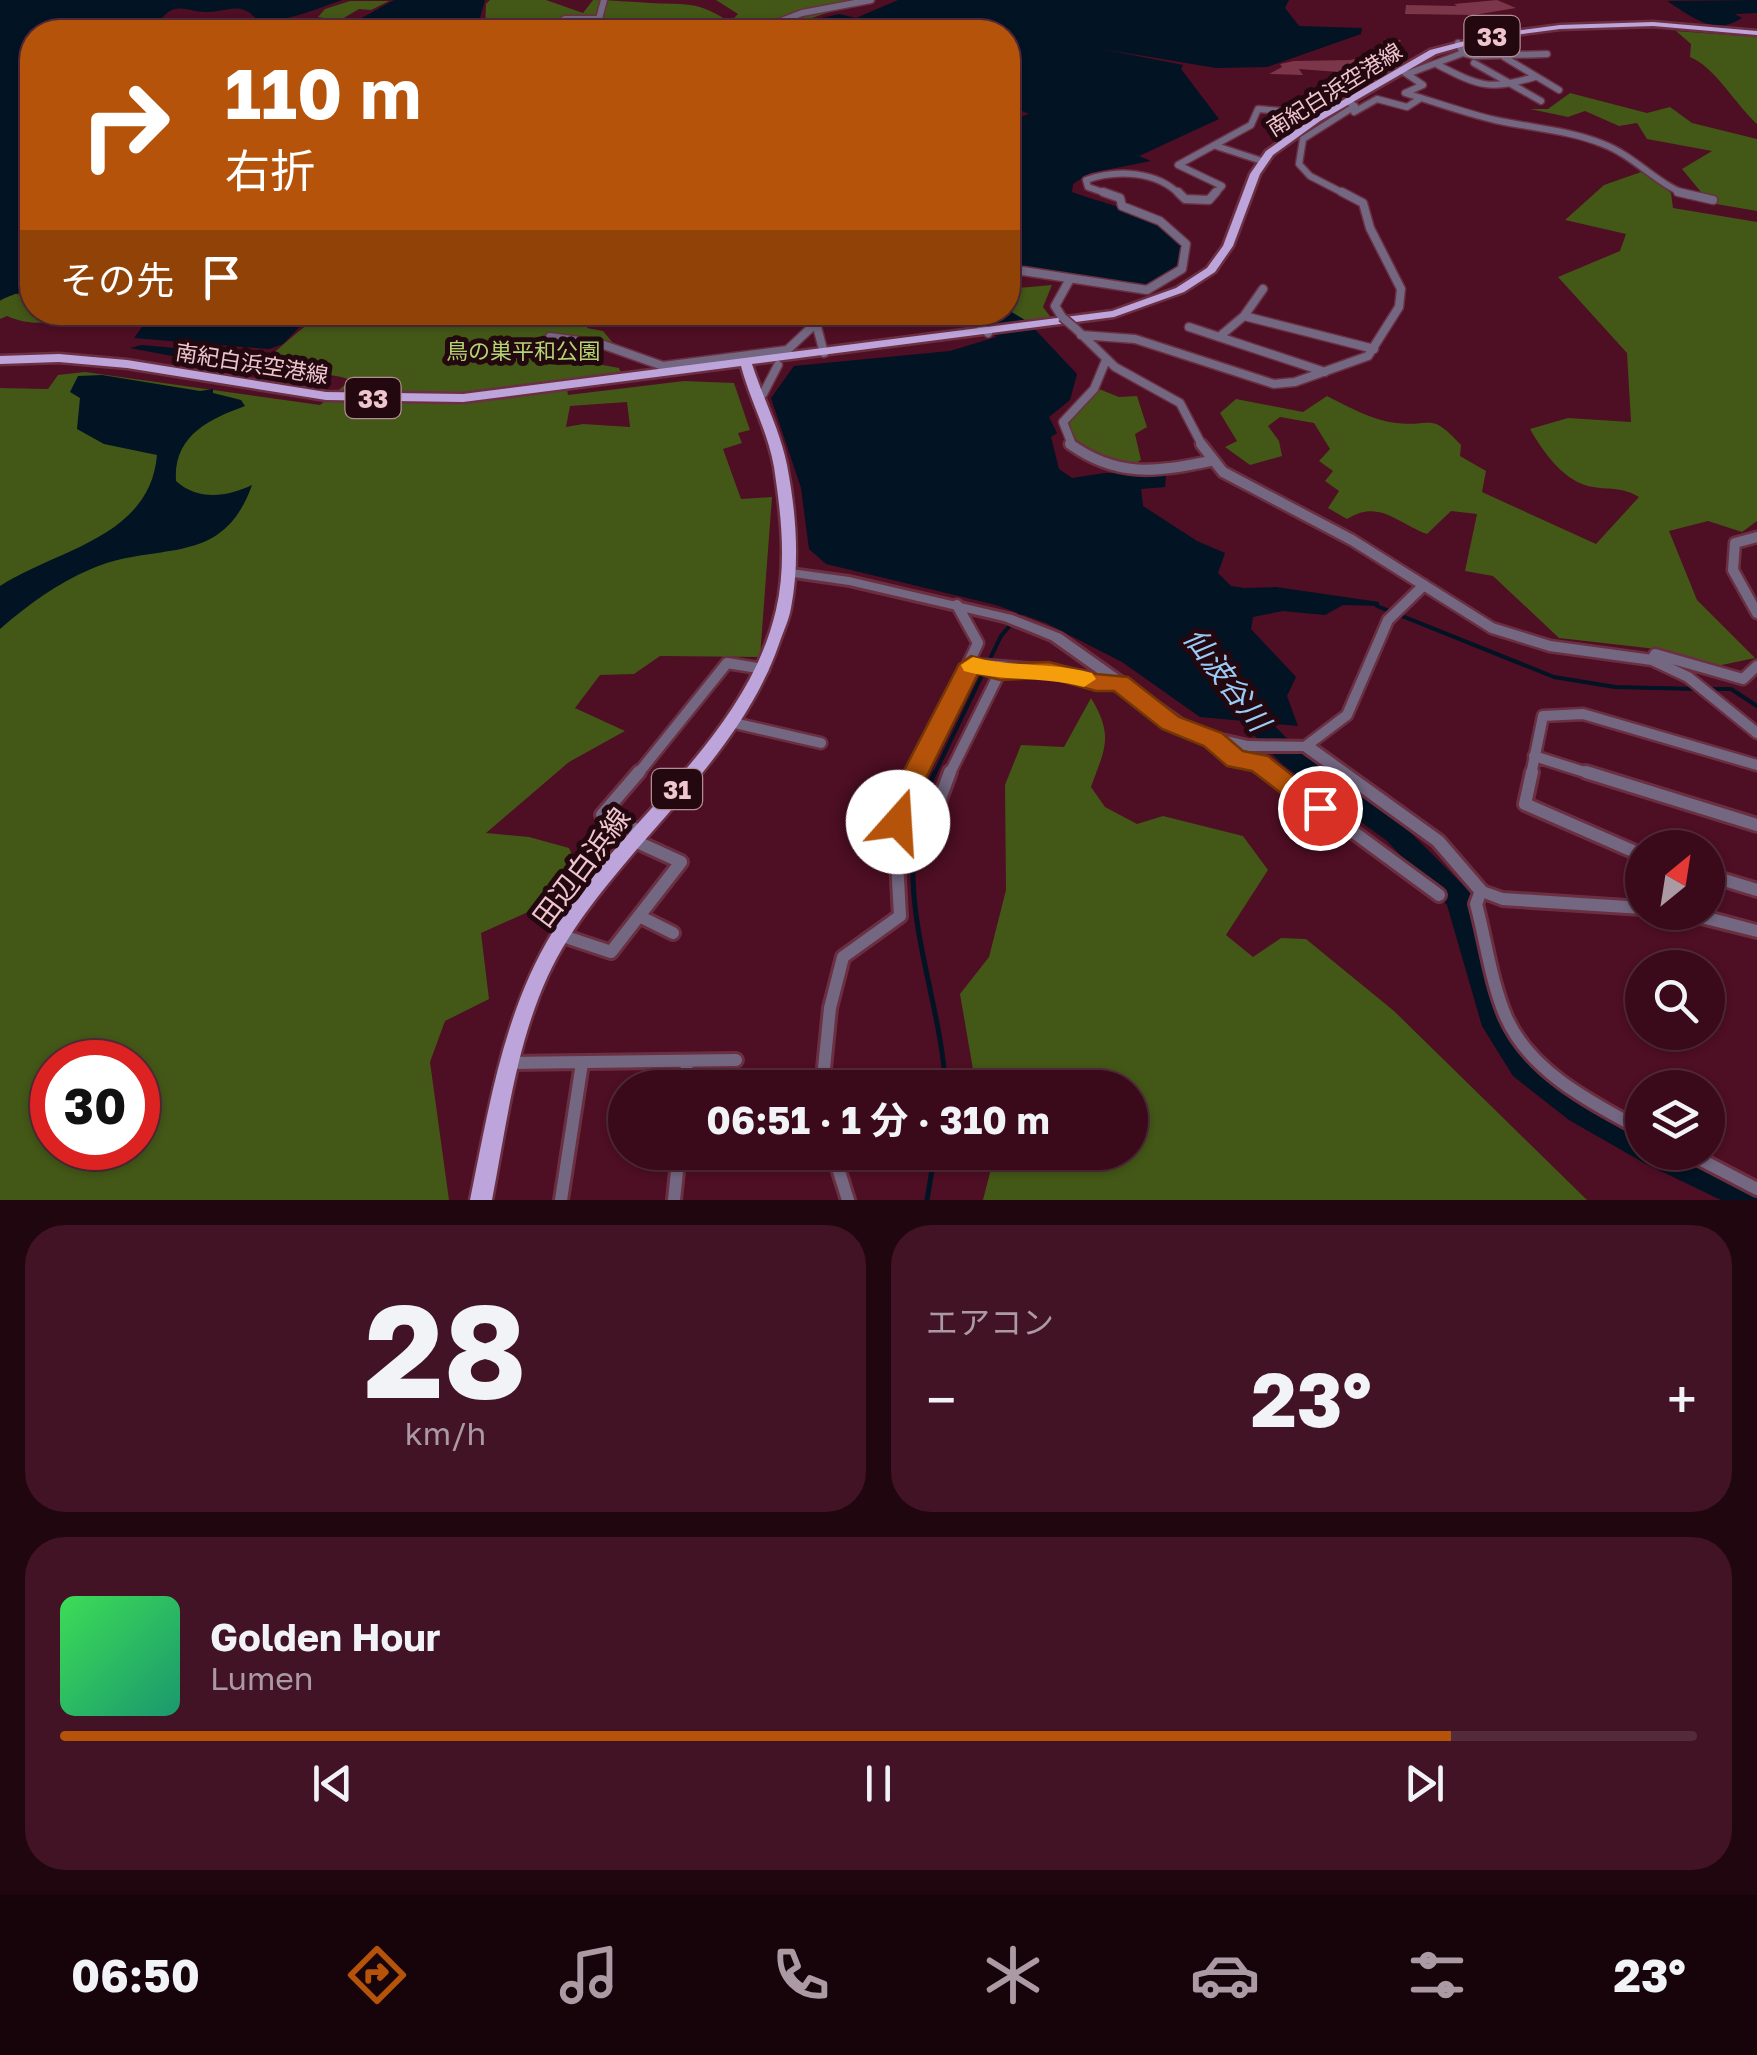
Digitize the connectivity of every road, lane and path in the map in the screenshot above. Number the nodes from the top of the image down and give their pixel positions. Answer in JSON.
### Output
{"nodes":[{"id":1,"x":604,"y":0,"type":"edge"},
{"id":2,"x":871,"y":0,"type":"edge"},
{"id":3,"x":564,"y":20,"type":"edge"},
{"id":4,"x":784,"y":20,"type":"edge"},
{"id":5,"x":1757,"y":33,"type":"edge"},
{"id":6,"x":1458,"y":44,"type":"junction"},
{"id":7,"x":1437,"y":51,"type":"junction"},
{"id":8,"x":1463,"y":54,"type":"junction"},
{"id":9,"x":1547,"y":54,"type":"dead end"},
{"id":10,"x":1504,"y":57,"type":"junction"},
{"id":11,"x":1474,"y":64,"type":"dead end"},
{"id":12,"x":1438,"y":65,"type":"junction"},
{"id":13,"x":1404,"y":72,"type":"junction"},
{"id":14,"x":1535,"y":77,"type":"junction"},
{"id":15,"x":1514,"y":84,"type":"junction"},
{"id":16,"x":1559,"y":90,"type":"dead end"},
{"id":17,"x":1421,"y":98,"type":"junction"},
{"id":18,"x":1347,"y":101,"type":"junction"},
{"id":19,"x":1541,"y":101,"type":"dead end"},
{"id":20,"x":1304,"y":113,"type":"dead end"},
{"id":21,"x":1334,"y":118,"type":"junction"},
{"id":22,"x":1216,"y":146,"type":"junction"},
{"id":23,"x":1262,"y":161,"type":"junction"},
{"id":24,"x":1712,"y":200,"type":"dead end"},
{"id":25,"x":1020,"y":271,"type":"edge"},
{"id":26,"x":1070,"y":279,"type":"junction"},
{"id":27,"x":1263,"y":289,"type":"dead end"},
{"id":28,"x":1244,"y":316,"type":"junction"},
{"id":29,"x":814,"y":325,"type":"edge"},
{"id":30,"x":816,"y":325,"type":"edge"},
{"id":31,"x":982,"y":325,"type":"edge"},
{"id":32,"x":1189,"y":328,"type":"dead end"},
{"id":33,"x":1078,"y":332,"type":"junction"},
{"id":34,"x":990,"y":333,"type":"junction"},
{"id":35,"x":550,"y":337,"type":"dead end"},
{"id":36,"x":1219,"y":337,"type":"junction"},
{"id":37,"x":1374,"y":348,"type":"junction"},
{"id":38,"x":824,"y":353,"type":"junction"},
{"id":39,"x":0,"y":360,"type":"edge"},
{"id":40,"x":1106,"y":360,"type":"junction"},
{"id":41,"x":746,"y":363,"type":"junction"},
{"id":42,"x":778,"y":365,"type":"dead end"},
{"id":43,"x":660,"y":371,"type":"junction"},
{"id":44,"x":1326,"y":372,"type":"junction"},
{"id":45,"x":757,"y":395,"type":"junction"},
{"id":46,"x":1210,"y":461,"type":"junction"},
{"id":47,"x":1757,"y":537,"type":"edge"},
{"id":48,"x":791,"y":574,"type":"junction"},
{"id":49,"x":1424,"y":586,"type":"junction"},
{"id":50,"x":957,"y":605,"type":"junction"},
{"id":51,"x":1757,"y":613,"type":"edge"},
{"id":52,"x":1652,"y":660,"type":"junction"},
{"id":53,"x":974,"y":665,"type":"junction"},
{"id":54,"x":1757,"y":666,"type":"edge"},
{"id":55,"x":764,"y":670,"type":"junction"},
{"id":56,"x":996,"y":671,"type":"junction"},
{"id":57,"x":1120,"y":683,"type":"junction"},
{"id":58,"x":730,"y":722,"type":"junction"},
{"id":59,"x":1757,"y":733,"type":"edge"},
{"id":60,"x":1216,"y":740,"type":"junction"},
{"id":61,"x":821,"y":743,"type":"dead end"},
{"id":62,"x":1300,"y":745,"type":"junction"},
{"id":63,"x":1534,"y":756,"type":"junction"},
{"id":64,"x":1757,"y":765,"type":"edge"},
{"id":65,"x":1757,"y":825,"type":"edge"},
{"id":66,"x":639,"y":836,"type":"junction"},
{"id":67,"x":899,"y":837,"type":"junction"},
{"id":68,"x":1625,"y":847,"type":"edge"},
{"id":69,"x":1725,"y":880,"type":"edge"},
{"id":70,"x":1757,"y":890,"type":"edge"},
{"id":71,"x":1480,"y":891,"type":"junction"},
{"id":72,"x":1438,"y":896,"type":"dead end"},
{"id":73,"x":1625,"y":907,"type":"edge"},
{"id":74,"x":639,"y":916,"type":"junction"},
{"id":75,"x":1725,"y":923,"type":"edge"},
{"id":76,"x":1757,"y":931,"type":"edge"},
{"id":77,"x":674,"y":932,"type":"dead end"},
{"id":78,"x":560,"y":936,"type":"junction"},
{"id":79,"x":736,"y":1060,"type":"dead end"},
{"id":80,"x":582,"y":1063,"type":"junction"},
{"id":81,"x":687,"y":1063,"type":"junction"},
{"id":82,"x":509,"y":1064,"type":"junction"},
{"id":83,"x":686,"y":1070,"type":"edge"},
{"id":84,"x":824,"y":1070,"type":"edge"},
{"id":85,"x":1625,"y":1121,"type":"edge"},
{"id":86,"x":677,"y":1170,"type":"edge"},
{"id":87,"x":839,"y":1170,"type":"edge"},
{"id":88,"x":1721,"y":1170,"type":"edge"},
{"id":89,"x":1757,"y":1189,"type":"edge"},
{"id":90,"x":481,"y":1200,"type":"edge"},
{"id":91,"x":561,"y":1200,"type":"edge"},
{"id":92,"x":674,"y":1200,"type":"edge"},
{"id":93,"x":848,"y":1200,"type":"edge"}],
"edges":[{"from":1,"to":3,"type":"street"},
{"from":2,"to":4,"type":"street"},
{"from":5,"to":6,"type":"main road","name":"南紀白浜空港線","number":"33"},
{"from":6,"to":7,"type":"main road","name":"南紀白浜空港線","number":"33"},
{"from":6,"to":8,"type":"street"},
{"from":7,"to":8,"type":"street"},
{"from":7,"to":13,"type":"main road","name":"南紀白浜空港線","number":"33"},
{"from":8,"to":10,"type":"street"},
{"from":8,"to":12,"type":"street"},
{"from":9,"to":10,"type":"street"},
{"from":10,"to":14,"type":"street"},
{"from":11,"to":15,"type":"street"},
{"from":12,"to":13,"type":"street"},
{"from":12,"to":15,"type":"street"},
{"from":13,"to":17,"type":"street"},
{"from":13,"to":18,"type":"main road","name":"南紀白浜空港線","number":"33"},
{"from":14,"to":15,"type":"street"},
{"from":14,"to":16,"type":"street"},
{"from":15,"to":19,"type":"street"},
{"from":17,"to":21,"type":"street"},
{"from":17,"to":24,"type":"street"},
{"from":18,"to":21,"type":"street"},
{"from":18,"to":23,"type":"main road","name":"南紀白浜空港線","number":"33"},
{"from":20,"to":22,"type":"street"},
{"from":21,"to":37,"type":"street"},
{"from":22,"to":23,"type":"street"},
{"from":22,"to":26,"type":"street"},
{"from":23,"to":34,"type":"main road","name":"南紀白浜空港線","number":"33"},
{"from":25,"to":26,"type":"street"},
{"from":26,"to":33,"type":"street","bridge":true},
{"from":27,"to":28,"type":"street"},
{"from":28,"to":36,"type":"street"},
{"from":28,"to":37,"type":"street"},
{"from":29,"to":43,"type":"street"},
{"from":30,"to":38,"type":"street"},
{"from":31,"to":34,"type":"street"},
{"from":32,"to":36,"type":"street"},
{"from":33,"to":40,"type":"street"},
{"from":33,"to":44,"type":"street"},
{"from":34,"to":38,"type":"main road","name":"南紀白浜空港線","number":"33"},
{"from":35,"to":43,"type":"street"},
{"from":36,"to":44,"type":"street"},
{"from":37,"to":44,"type":"street"},
{"from":38,"to":41,"type":"main road","name":"南紀白浜空港線","number":"33"},
{"from":39,"to":43,"type":"main road","name":"南紀白浜空港線","number":"33"},
{"from":40,"to":46,"type":"street"},
{"from":40,"to":46,"type":"street"},
{"from":41,"to":43,"type":"main road","name":"南紀白浜空港線","number":"33"},
{"from":41,"to":45,"type":"main road","name":"田辺白浜線","number":"31"},
{"from":42,"to":45,"type":"street"},
{"from":45,"to":48,"type":"main road","name":"田辺白浜線","number":"31"},
{"from":46,"to":49,"type":"street"},
{"from":47,"to":51,"type":"street"},
{"from":48,"to":50,"type":"street"},
{"from":48,"to":55,"type":"main road","name":"田辺白浜線","number":"31"},
{"from":49,"to":52,"type":"street"},
{"from":49,"to":62,"type":"street"},
{"from":50,"to":53,"type":"street"},
{"from":50,"to":57,"type":"street"},
{"from":52,"to":54,"type":"street"},
{"from":52,"to":59,"type":"street"},
{"from":53,"to":56,"type":"street"},
{"from":53,"to":67,"type":"street"},
{"from":55,"to":58,"type":"main road","name":"田辺白浜線","number":"31"},
{"from":55,"to":66,"type":"street"},
{"from":56,"to":57,"type":"street"},
{"from":56,"to":67,"type":"street"},
{"from":57,"to":60,"type":"street"},
{"from":58,"to":61,"type":"street"},
{"from":58,"to":66,"type":"main road","name":"田辺白浜線","number":"31"},
{"from":60,"to":62,"type":"street"},
{"from":60,"to":72,"type":"street"},
{"from":62,"to":71,"type":"street"},
{"from":63,"to":64,"type":"street"},
{"from":63,"to":65,"type":"street"},
{"from":63,"to":68,"type":"street"},
{"from":66,"to":74,"type":"street"},
{"from":66,"to":78,"type":"main road","name":"田辺白浜線","number":"31"},
{"from":67,"to":84,"type":"street"},
{"from":69,"to":70,"type":"street"},
{"from":71,"to":73,"type":"street"},
{"from":71,"to":85,"type":"street"},
{"from":74,"to":77,"type":"street"},
{"from":74,"to":78,"type":"street"},
{"from":75,"to":76,"type":"street"},
{"from":78,"to":82,"type":"main road","name":"田辺白浜線","number":"31"},
{"from":79,"to":81,"type":"street"},
{"from":80,"to":81,"type":"street"},
{"from":80,"to":82,"type":"street"},
{"from":80,"to":91,"type":"street"},
{"from":81,"to":83,"type":"street"},
{"from":82,"to":90,"type":"main road","name":"田辺白浜線","number":"31"},
{"from":86,"to":92,"type":"street"},
{"from":87,"to":93,"type":"street"},
{"from":88,"to":89,"type":"street"}]}
